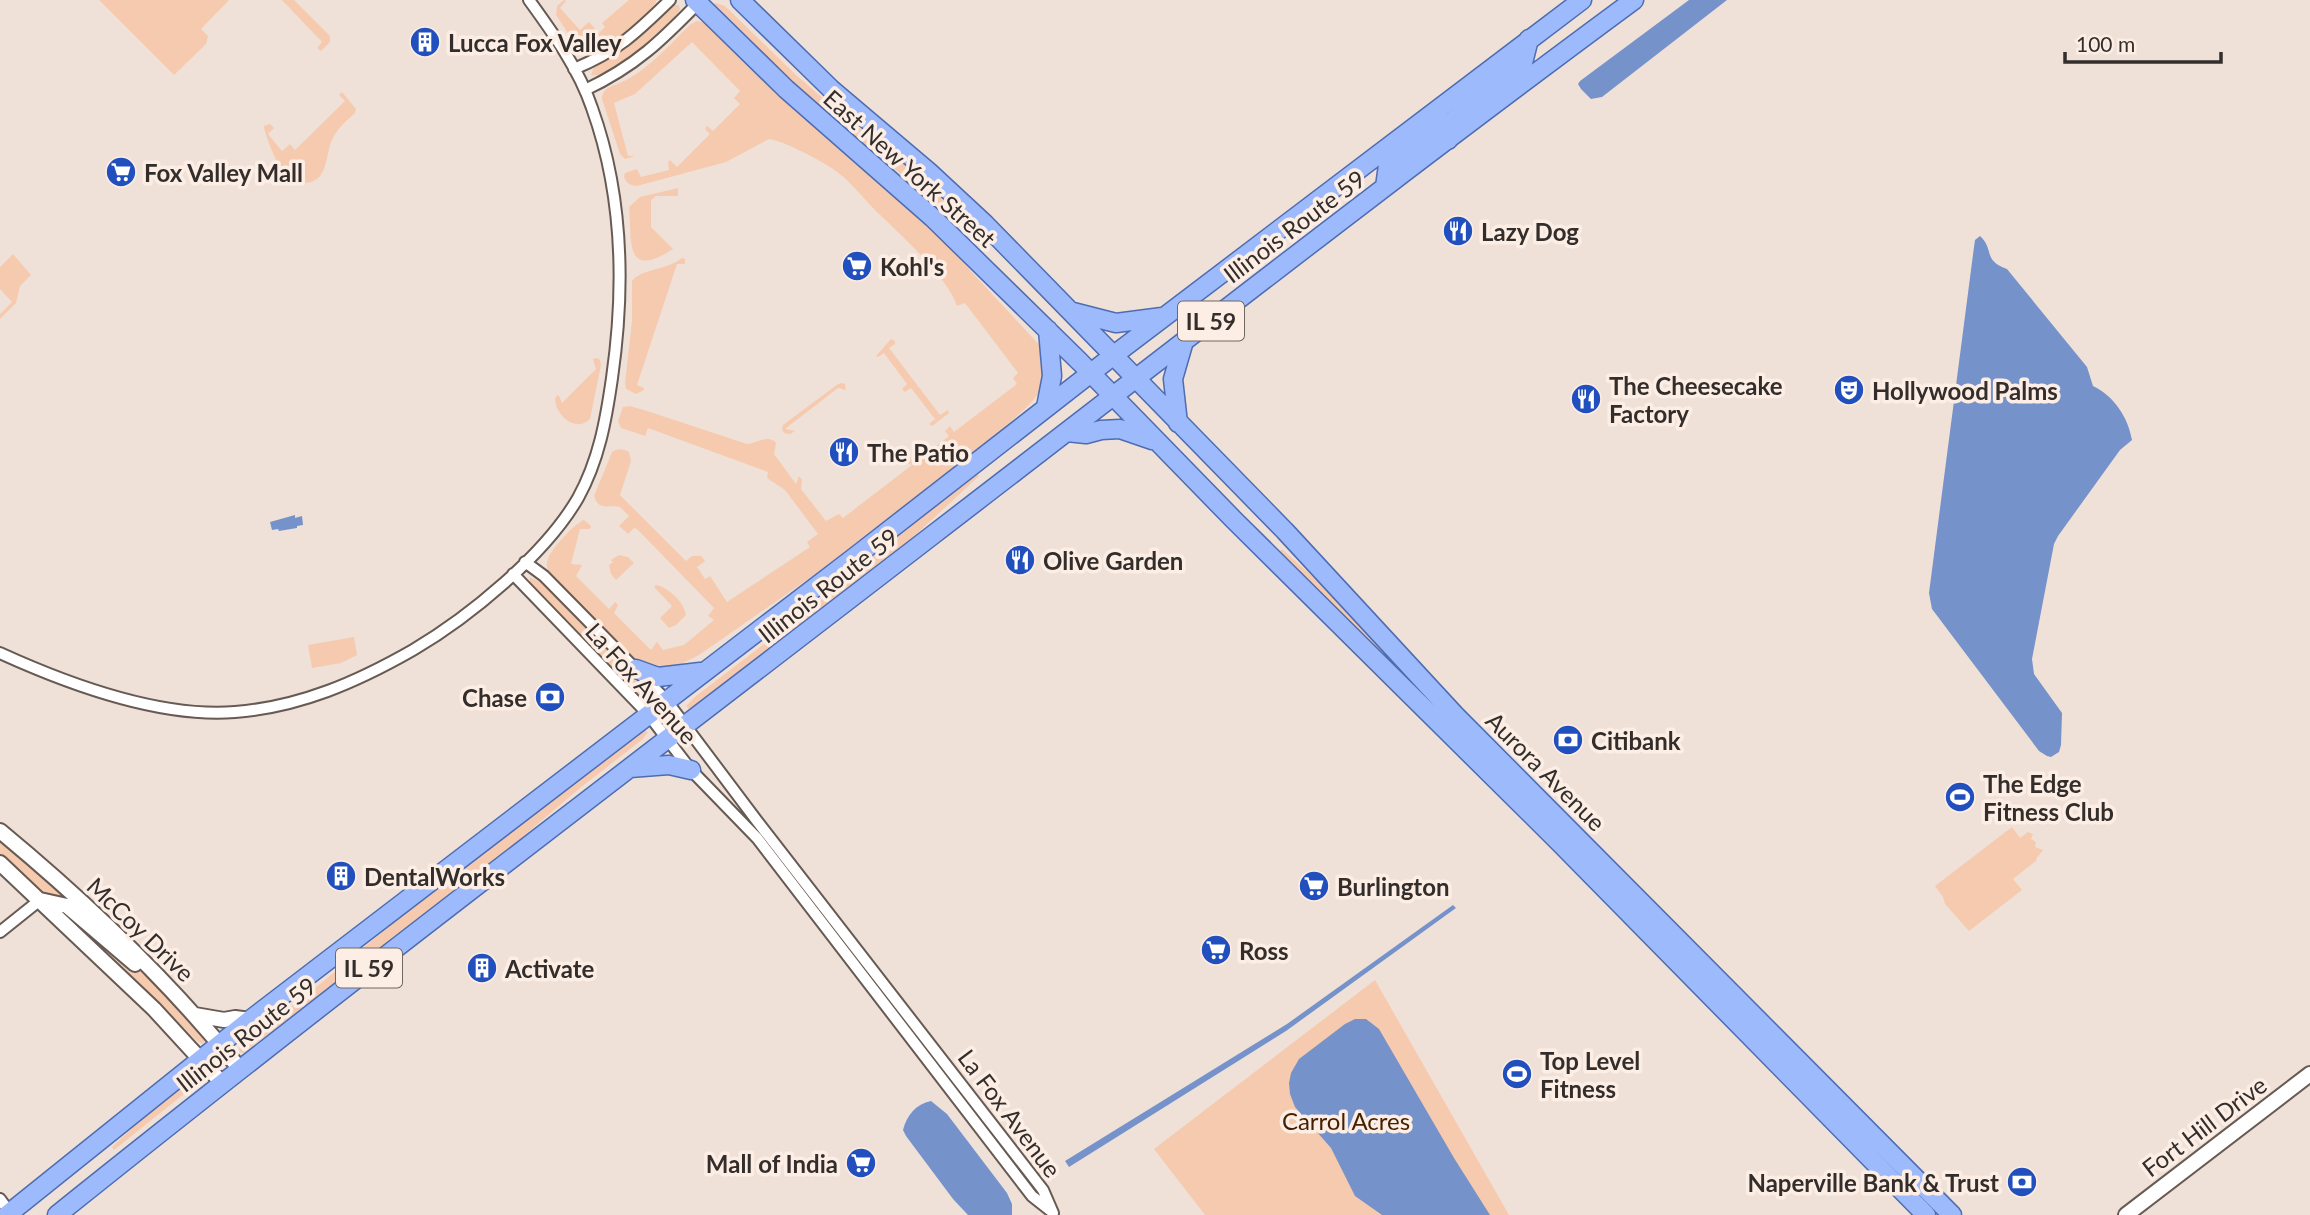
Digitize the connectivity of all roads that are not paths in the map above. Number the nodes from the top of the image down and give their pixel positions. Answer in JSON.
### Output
{"nodes":[{"id":1,"x":529,"y":0,"type":"edge"},
{"id":2,"x":670,"y":0,"type":"edge"},
{"id":3,"x":740,"y":0,"type":"edge"},
{"id":4,"x":1582,"y":0,"type":"edge"},
{"id":5,"x":1634,"y":0,"type":"edge"},
{"id":6,"x":698,"y":1,"type":"edge"},
{"id":7,"x":1529,"y":39,"type":"junction"},
{"id":8,"x":574,"y":69,"type":"junction"},
{"id":9,"x":585,"y":90,"type":"junction"},
{"id":10,"x":1437,"y":110,"type":"junction"},
{"id":11,"x":1448,"y":141,"type":"junction"},
{"id":12,"x":1385,"y":187,"type":"junction"},
{"id":13,"x":1072,"y":312,"type":"junction"},
{"id":14,"x":1165,"y":316,"type":"junction"},
{"id":15,"x":1048,"y":330,"type":"junction"},
{"id":16,"x":1184,"y":341,"type":"junction"},
{"id":17,"x":1114,"y":355,"type":"junction"},
{"id":18,"x":1091,"y":373,"type":"junction"},
{"id":19,"x":1137,"y":378,"type":"junction"},
{"id":20,"x":1113,"y":396,"type":"junction"},
{"id":21,"x":1045,"y":407,"type":"junction"},
{"id":22,"x":1178,"y":423,"type":"junction"},
{"id":23,"x":1067,"y":432,"type":"junction"},
{"id":24,"x":1156,"y":441,"type":"junction"},
{"id":25,"x":525,"y":562,"type":"junction"},
{"id":26,"x":513,"y":575,"type":"junction"},
{"id":27,"x":0,"y":653,"type":"edge"},
{"id":28,"x":636,"y":669,"type":"junction"},
{"id":29,"x":703,"y":672,"type":"junction"},
{"id":30,"x":666,"y":700,"type":"junction"},
{"id":31,"x":648,"y":715,"type":"junction"},
{"id":32,"x":686,"y":725,"type":"junction"},
{"id":33,"x":668,"y":739,"type":"junction"},
{"id":34,"x":631,"y":768,"type":"junction"},
{"id":35,"x":691,"y":770,"type":"junction"},
{"id":36,"x":0,"y":831,"type":"edge"},
{"id":37,"x":0,"y":863,"type":"edge"},
{"id":38,"x":40,"y":900,"type":"junction"},
{"id":39,"x":0,"y":932,"type":"edge"},
{"id":40,"x":183,"y":1001,"type":"junction"},
{"id":41,"x":195,"y":1015,"type":"junction"},
{"id":42,"x":250,"y":1020,"type":"junction"},
{"id":43,"x":220,"y":1044,"type":"junction"},
{"id":44,"x":202,"y":1059,"type":"junction"},
{"id":45,"x":240,"y":1069,"type":"junction"},
{"id":46,"x":2310,"y":1074,"type":"edge"},
{"id":47,"x":222,"y":1083,"type":"junction"},
{"id":48,"x":5,"y":1209,"type":"edge"},
{"id":49,"x":57,"y":1215,"type":"edge"},
{"id":50,"x":1926,"y":1215,"type":"edge"},
{"id":51,"x":1952,"y":1215,"type":"edge"},
{"id":52,"x":2126,"y":1215,"type":"edge"}],
"edges":[{"from":1,"to":8,"type":"street"},
{"from":2,"to":8,"type":"street"},
{"from":3,"to":13,"type":"main road","name":"East New York Street"},
{"from":4,"to":7,"type":"main road","name":"Illinois Route 59","number":"IL 59"},
{"from":5,"to":11,"type":"main road","name":"Illinois Route 59","number":"IL 59"},
{"from":6,"to":9,"type":"street"},
{"from":6,"to":15,"type":"main road","name":"East New York Street"},
{"from":7,"to":10,"type":"main road","name":"Illinois Route 59","number":"IL 59"},
{"from":7,"to":11,"type":"main road","number":"IL 59"},
{"from":8,"to":9,"type":"street"},
{"from":9,"to":25,"type":"street"},
{"from":10,"to":12,"type":"main road","number":"IL 59"},
{"from":10,"to":14,"type":"main road","name":"Illinois Route 59","number":"IL 59"},
{"from":11,"to":12,"type":"main road","name":"Illinois Route 59","number":"IL 59"},
{"from":12,"to":16,"type":"main road","name":"Illinois Route 59","number":"IL 59"},
{"from":13,"to":14,"type":"main road"},
{"from":13,"to":17,"type":"main road","name":"East New York Street"},
{"from":14,"to":17,"type":"main road","name":"Illinois Route 59","number":"IL 59"},
{"from":15,"to":18,"type":"main road","name":"East New York Street"},
{"from":15,"to":21,"type":"main road"},
{"from":16,"to":19,"type":"main road","name":"Illinois Route 59","number":"IL 59"},
{"from":16,"to":22,"type":"main road"},
{"from":17,"to":18,"type":"main road","name":"Illinois Route 59","number":"IL 59"},
{"from":17,"to":19,"type":"main road","name":"Aurora Avenue"},
{"from":18,"to":20,"type":"main road","name":"Aurora Avenue"},
{"from":18,"to":21,"type":"main road","name":"Illinois Route 59","number":"IL 59"},
{"from":19,"to":20,"type":"main road","name":"Illinois Route 59","number":"IL 59"},
{"from":19,"to":22,"type":"main road","name":"Aurora Avenue"},
{"from":20,"to":23,"type":"main road","name":"Illinois Route 59","number":"IL 59"},
{"from":20,"to":24,"type":"main road","name":"Aurora Avenue"},
{"from":21,"to":29,"type":"main road","name":"Illinois Route 59","number":"IL 59"},
{"from":22,"to":51,"type":"main road","name":"Aurora Avenue"},
{"from":23,"to":24,"type":"main road"},
{"from":23,"to":32,"type":"main road","name":"Illinois Route 59","number":"IL 59"},
{"from":24,"to":50,"type":"main road","name":"Aurora Avenue"},
{"from":25,"to":26,"type":"street"},
{"from":25,"to":28,"type":"street","name":"La Fox Avenue"},
{"from":26,"to":27,"type":"street"},
{"from":26,"to":31,"type":"street","name":"La Fox Avenue"},
{"from":28,"to":29,"type":"main road"},
{"from":28,"to":30,"type":"street","name":"La Fox Avenue"},
{"from":29,"to":30,"type":"main road","name":"Illinois Route 59","number":"IL 59"},
{"from":30,"to":31,"type":"main road","name":"Illinois Route 59","number":"IL 59"},
{"from":30,"to":32,"type":"street","name":"La Fox Avenue"},
{"from":31,"to":33,"type":"street","name":"La Fox Avenue"},
{"from":31,"to":42,"type":"main road","name":"Illinois Route 59","number":"IL 59"},
{"from":32,"to":33,"type":"main road","name":"Illinois Route 59","number":"IL 59"},
{"from":32,"to":35,"type":"street","name":"La Fox Avenue"},
{"from":33,"to":34,"type":"main road","name":"Illinois Route 59","number":"IL 59"},
{"from":33,"to":35,"type":"street","name":"La Fox Avenue"},
{"from":34,"to":35,"type":"main road"},
{"from":34,"to":45,"type":"main road","name":"Illinois Route 59","number":"IL 59"},
{"from":36,"to":40,"type":"street","name":"McCoy Drive"},
{"from":37,"to":38,"type":"street","name":"McCoy Drive"},
{"from":38,"to":39,"type":"street"},
{"from":38,"to":40,"type":"street"},
{"from":38,"to":44,"type":"street","name":"McCoy Drive"},
{"from":40,"to":41,"type":"street","name":"McCoy Drive"},
{"from":41,"to":42,"type":"street"},
{"from":41,"to":43,"type":"street","name":"McCoy Drive"},
{"from":42,"to":43,"type":"main road","name":"Illinois Route 59","number":"IL 59"},
{"from":43,"to":44,"type":"main road","name":"Illinois Route 59","number":"IL 59"},
{"from":43,"to":45,"type":"street","name":"McCoy Drive"},
{"from":44,"to":47,"type":"street","name":"McCoy Drive"},
{"from":44,"to":48,"type":"main road","name":"Illinois Route 59","number":"IL 59"},
{"from":45,"to":47,"type":"main road","name":"Illinois Route 59","number":"IL 59"},
{"from":46,"to":52,"type":"street","name":"Fort Hill Drive"},
{"from":47,"to":49,"type":"main road","name":"Illinois Route 59","number":"IL 59"}]}
